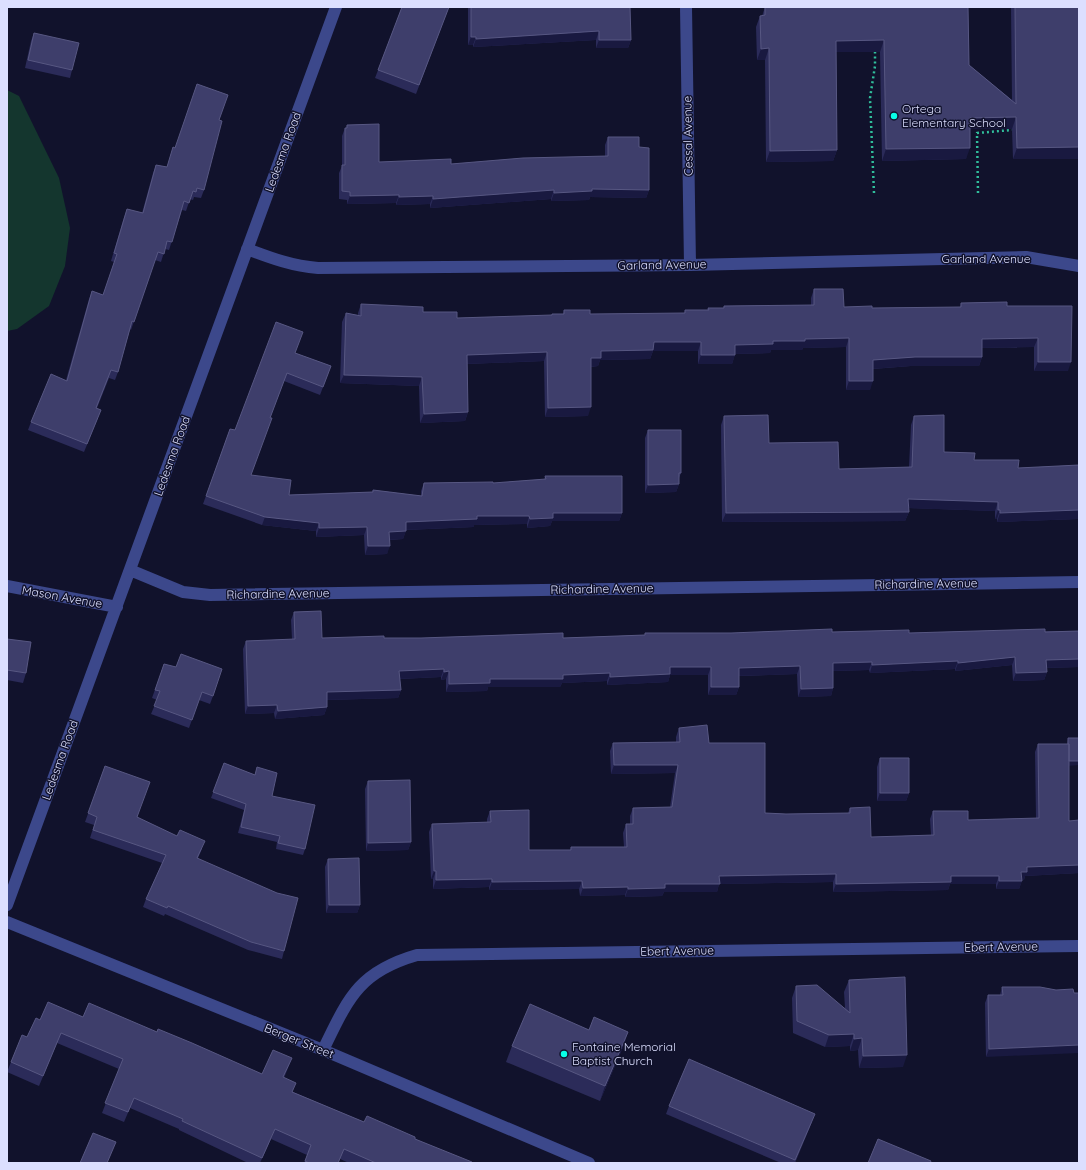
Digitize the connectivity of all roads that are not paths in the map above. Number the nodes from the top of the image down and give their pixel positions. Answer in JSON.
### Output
{"nodes":[{"id":1,"x":336,"y":7,"type":"edge"},
{"id":2,"x":686,"y":7,"type":"edge"},
{"id":3,"x":247,"y":249,"type":"junction"},
{"id":4,"x":690,"y":265,"type":"junction"},
{"id":5,"x":1079,"y":266,"type":"edge"},
{"id":6,"x":130,"y":570,"type":"junction"},
{"id":7,"x":1079,"y":582,"type":"edge"},
{"id":8,"x":7,"y":586,"type":"edge"},
{"id":9,"x":117,"y":607,"type":"junction"},
{"id":10,"x":7,"y":905,"type":"edge"},
{"id":11,"x":7,"y":922,"type":"edge"},
{"id":12,"x":1079,"y":946,"type":"edge"},
{"id":13,"x":323,"y":1050,"type":"junction"},
{"id":14,"x":589,"y":1163,"type":"edge"}],
"edges":[{"from":1,"to":3,"type":"street","name":"Ledesma Road"},
{"from":2,"to":4,"type":"street","name":"Cessal Avenue"},
{"from":3,"to":4,"type":"street","name":"Garland Avenue"},
{"from":3,"to":6,"type":"street","name":"Ledesma Road"},
{"from":4,"to":5,"type":"street","name":"Garland Avenue"},
{"from":6,"to":7,"type":"street","name":"Richardine Avenue"},
{"from":6,"to":9,"type":"street","name":"Ledesma Road"},
{"from":8,"to":9,"type":"street","name":"Mason Avenue"},
{"from":9,"to":10,"type":"street","name":"Ledesma Road"},
{"from":11,"to":13,"type":"street","name":"Berger Street"},
{"from":12,"to":13,"type":"street","name":"Ebert Avenue"},
{"from":13,"to":14,"type":"street","name":"Berger Street"}]}
